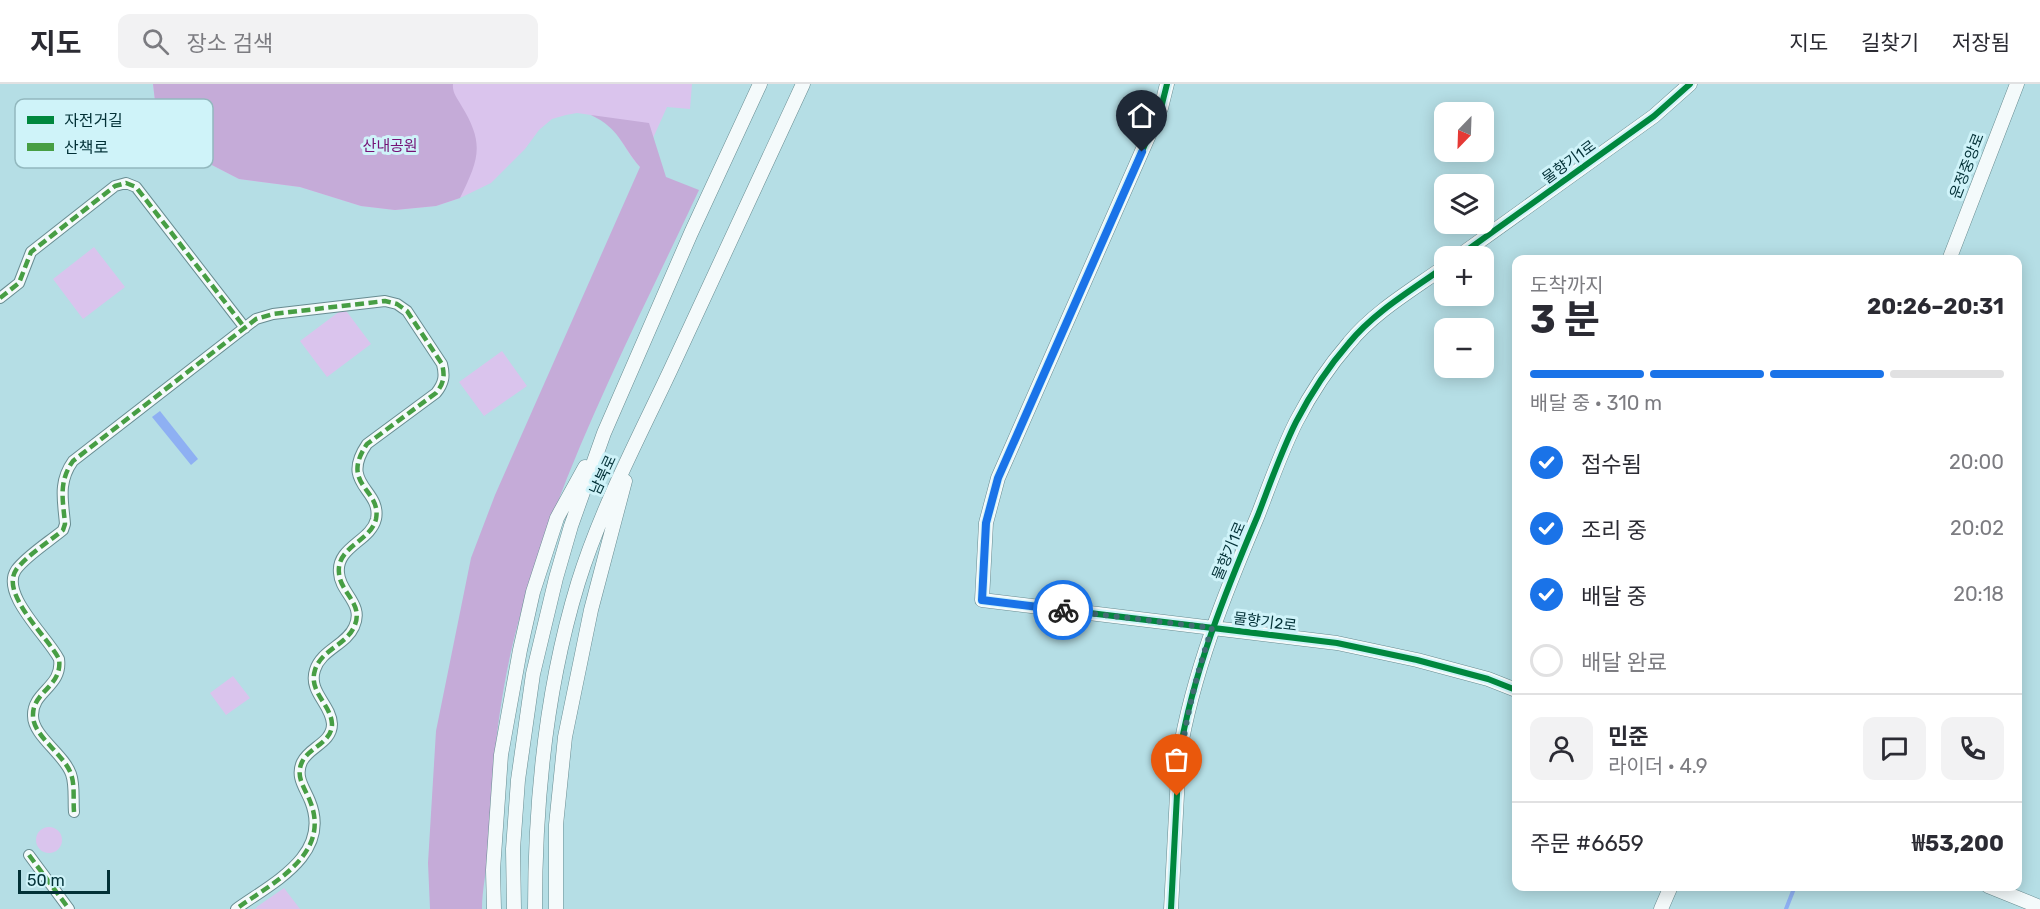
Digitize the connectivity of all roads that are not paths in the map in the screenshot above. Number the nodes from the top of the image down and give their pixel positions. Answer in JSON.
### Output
{"nodes":[{"id":1,"x":760,"y":84,"type":"edge"},
{"id":2,"x":803,"y":84,"type":"edge"},
{"id":3,"x":1167,"y":84,"type":"edge"},
{"id":4,"x":1690,"y":84,"type":"edge"},
{"id":5,"x":2017,"y":84,"type":"edge"},
{"id":6,"x":1473,"y":246,"type":"edge"},
{"id":7,"x":1950,"y":255,"type":"edge"},
{"id":8,"x":1434,"y":274,"type":"edge"},
{"id":9,"x":0,"y":298,"type":"edge"},
{"id":10,"x":244,"y":328,"type":"junction"},
{"id":11,"x":604,"y":433,"type":"junction"},
{"id":12,"x":634,"y":448,"type":"junction"},
{"id":13,"x":1212,"y":628,"type":"junction"},
{"id":14,"x":1512,"y":688,"type":"edge"},
{"id":15,"x":74,"y":812,"type":"dead end"},
{"id":16,"x":29,"y":855,"type":"dead end"},
{"id":17,"x":1669,"y":891,"type":"edge"},
{"id":18,"x":2000,"y":891,"type":"edge"},
{"id":19,"x":2040,"y":908,"type":"edge"},
{"id":20,"x":69,"y":909,"type":"edge"},
{"id":21,"x":236,"y":909,"type":"edge"},
{"id":22,"x":494,"y":909,"type":"edge"},
{"id":23,"x":514,"y":909,"type":"edge"},
{"id":24,"x":535,"y":909,"type":"edge"},
{"id":25,"x":556,"y":909,"type":"edge"},
{"id":26,"x":1171,"y":909,"type":"edge"},
{"id":27,"x":1661,"y":909,"type":"edge"}],
"edges":[{"from":1,"to":11,"type":"main road","name":"남북로"},
{"from":2,"to":12,"type":"main road","name":"남북로"},
{"from":3,"to":13,"type":"main road","name":"물향기2로"},
{"from":4,"to":6,"type":"main road","name":"물향기1로"},
{"from":5,"to":7,"type":"main road","name":"운정중앙로"},
{"from":8,"to":13,"type":"main road","name":"물향기1로"},
{"from":9,"to":10,"type":"street"},
{"from":10,"to":15,"type":"street"},
{"from":10,"to":21,"type":"street"},
{"from":11,"to":22,"type":"main road"},
{"from":11,"to":23,"type":"main road","name":"남북로"},
{"from":12,"to":24,"type":"main road","name":"남북로"},
{"from":12,"to":25,"type":"main road"},
{"from":13,"to":14,"type":"main road","name":"물향기2로"},
{"from":13,"to":26,"type":"main road","name":"물향기1로"},
{"from":16,"to":20,"type":"street"},
{"from":17,"to":27,"type":"main road"},
{"from":18,"to":19,"type":"main road"}]}
